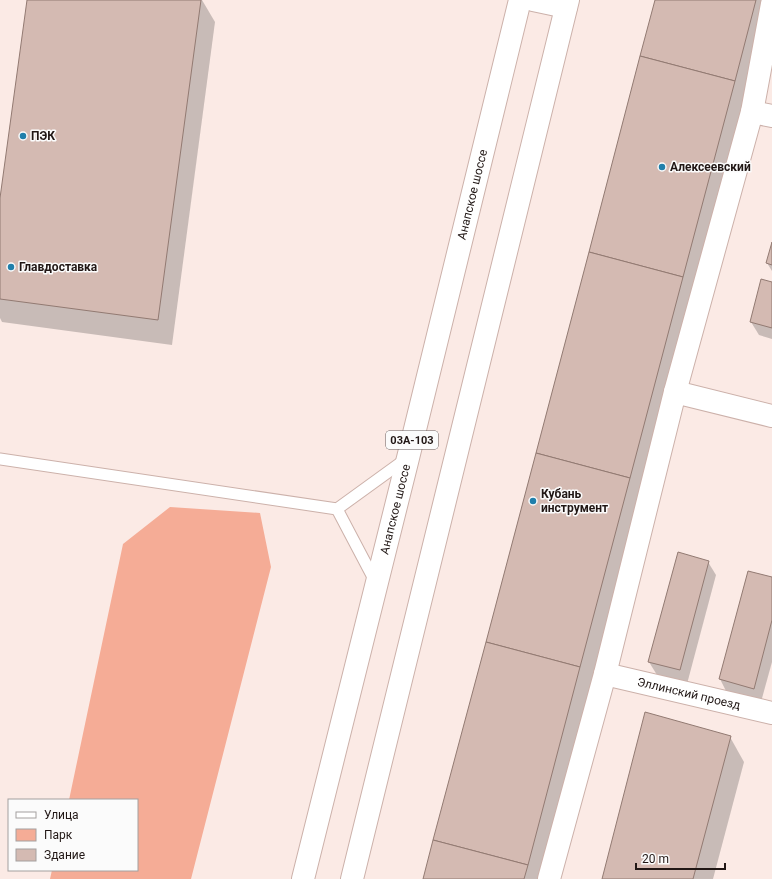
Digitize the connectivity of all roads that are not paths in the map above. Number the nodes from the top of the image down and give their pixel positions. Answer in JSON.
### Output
{"nodes":[{"id":1,"x":520,"y":0,"type":"edge"},
{"id":2,"x":533,"y":0,"type":"edge"},
{"id":3,"x":567,"y":4,"type":"edge"},
{"id":4,"x":772,"y":4,"type":"edge"},
{"id":5,"x":762,"y":114,"type":"edge"},
{"id":6,"x":675,"y":392,"type":"junction"},
{"id":7,"x":772,"y":416,"type":"edge"},
{"id":8,"x":408,"y":458,"type":"junction"},
{"id":9,"x":0,"y":459,"type":"edge"},
{"id":10,"x":337,"y":509,"type":"junction"},
{"id":11,"x":376,"y":585,"type":"junction"},
{"id":12,"x":605,"y":674,"type":"junction"},
{"id":13,"x":772,"y":713,"type":"edge"},
{"id":14,"x":303,"y":879,"type":"edge"},
{"id":15,"x":352,"y":879,"type":"edge"},
{"id":16,"x":550,"y":879,"type":"edge"}],
"edges":[{"from":1,"to":8,"type":"main road","name":"Анапское шоссе","number":"03А-103"},
{"from":2,"to":3,"type":"main road"},
{"from":3,"to":15,"type":"main road"},
{"from":4,"to":5,"type":"main road"},
{"from":5,"to":6,"type":"main road"},
{"from":6,"to":7,"type":"main road"},
{"from":6,"to":12,"type":"main road"},
{"from":8,"to":10,"type":"lane"},
{"from":8,"to":11,"type":"main road","name":"Анапское шоссе","number":"03А-103"},
{"from":9,"to":10,"type":"lane"},
{"from":10,"to":11,"type":"lane"},
{"from":11,"to":14,"type":"main road","name":"Анапское шоссе","number":"03А-103"},
{"from":12,"to":13,"type":"main road","name":"Эллинский проезд"},
{"from":12,"to":16,"type":"main road"}]}
